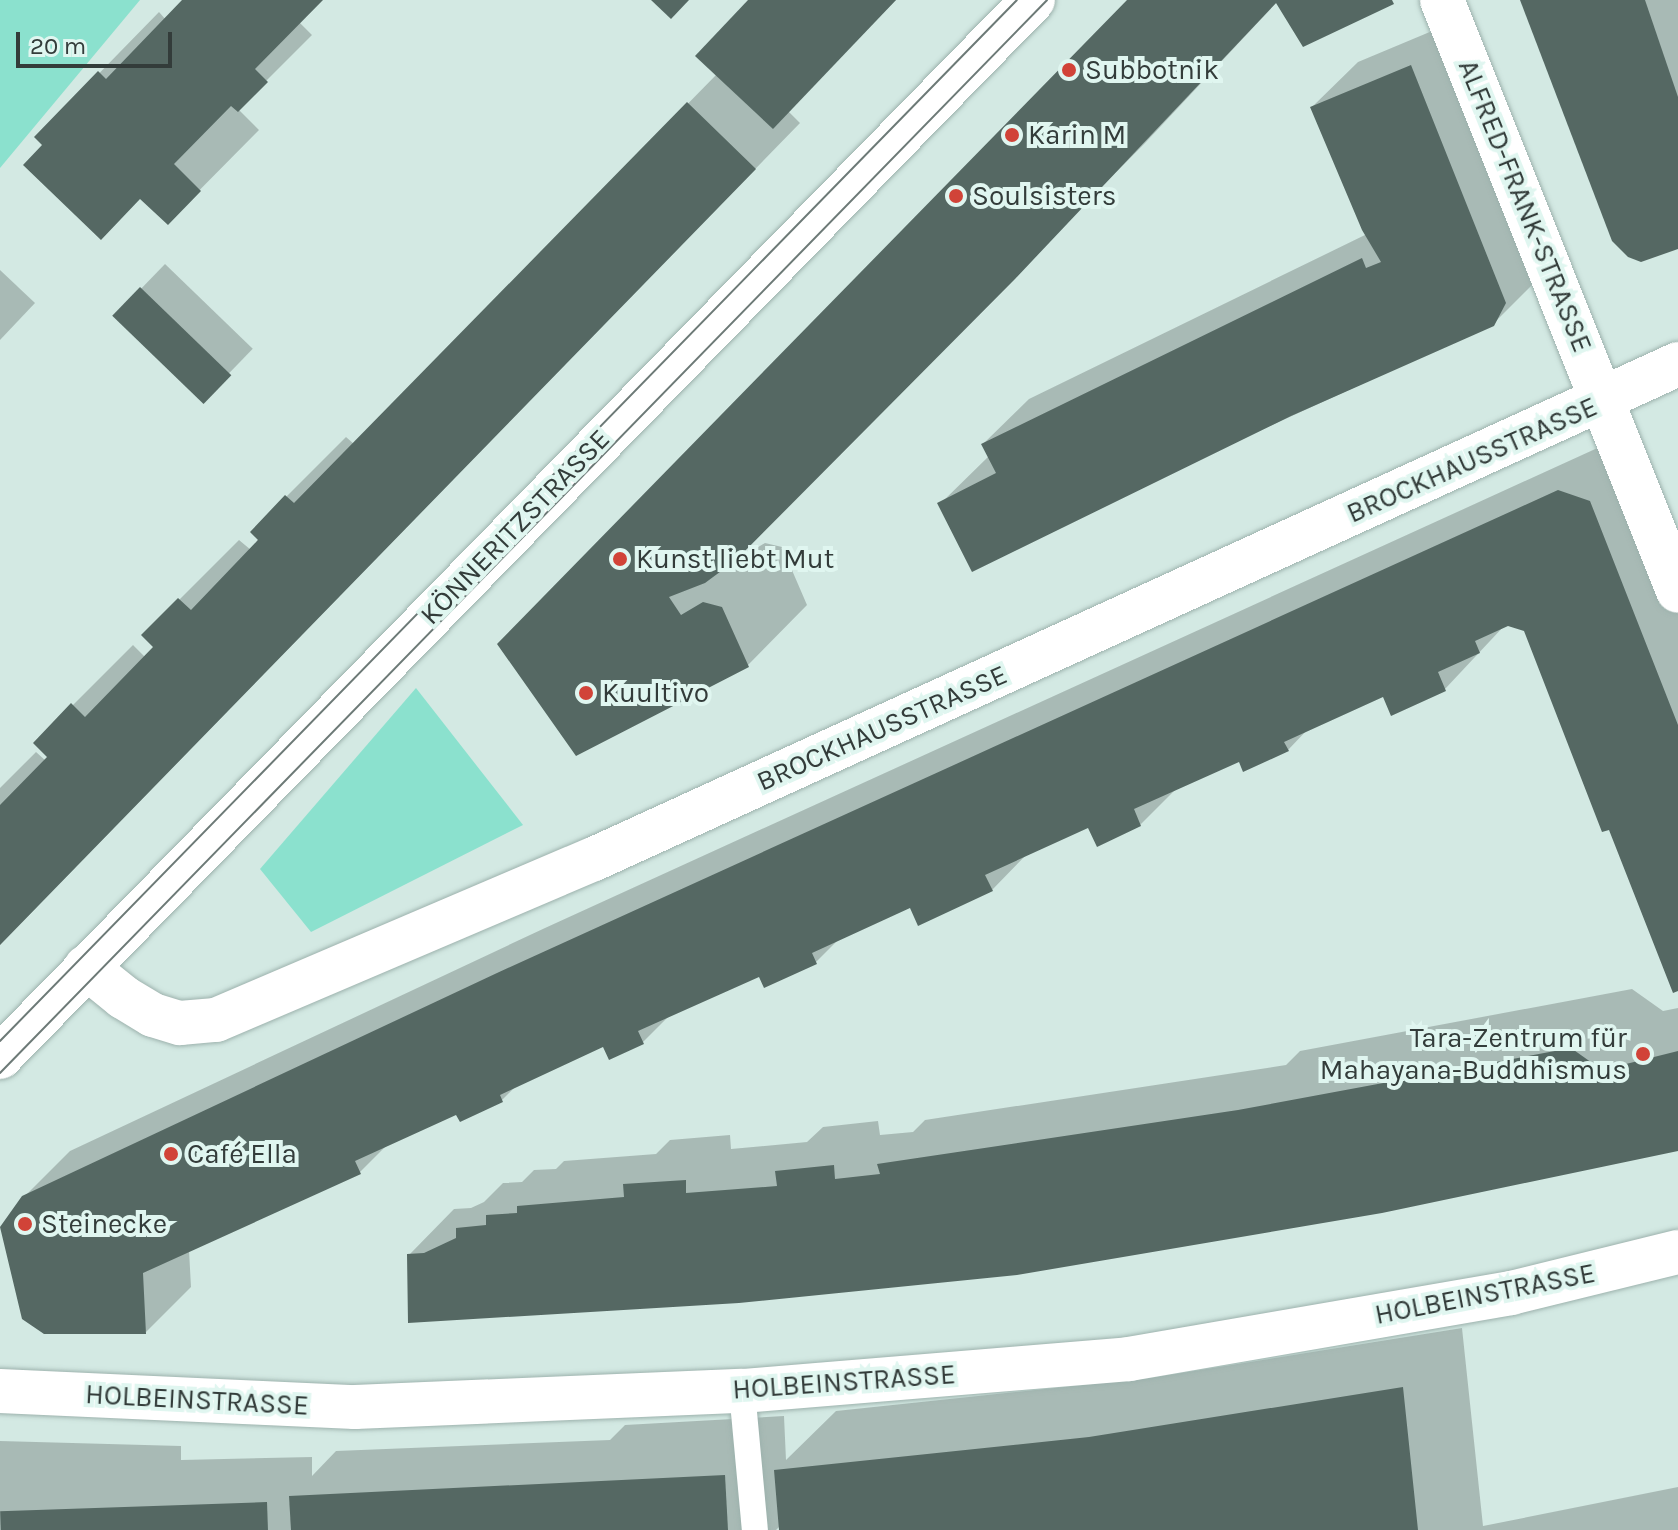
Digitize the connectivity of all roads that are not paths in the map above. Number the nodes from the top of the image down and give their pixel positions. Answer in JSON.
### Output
{"nodes":[{"id":1,"x":1033,"y":0,"type":"edge"},
{"id":2,"x":1442,"y":0,"type":"edge"},
{"id":3,"x":1678,"y":364,"type":"edge"},
{"id":4,"x":1603,"y":400,"type":"junction"},
{"id":5,"x":1678,"y":591,"type":"edge"},
{"id":6,"x":86,"y":967,"type":"junction"},
{"id":7,"x":0,"y":1057,"type":"edge"},
{"id":8,"x":1678,"y":1252,"type":"edge"},
{"id":9,"x":0,"y":1391,"type":"edge"},
{"id":10,"x":742,"y":1391,"type":"junction"},
{"id":11,"x":755,"y":1530,"type":"edge"}],
"edges":[{"from":1,"to":6,"type":"street","name":"KÖNNERITZSTRASSE"},
{"from":2,"to":4,"type":"street","name":"ALFRED-FRANK-STRASSE"},
{"from":3,"to":4,"type":"street","name":"BROCKHAUSSTRASSE"},
{"from":4,"to":5,"type":"street","name":"ALFRED-FRANK-STRASSE"},
{"from":4,"to":6,"type":"street","name":"BROCKHAUSSTRASSE"},
{"from":6,"to":7,"type":"street","name":"KÖNNERITZSTRASSE"},
{"from":8,"to":10,"type":"street","name":"HOLBEINSTRASSE"},
{"from":9,"to":10,"type":"street","name":"HOLBEINSTRASSE"},
{"from":10,"to":11,"type":"lane"}]}
